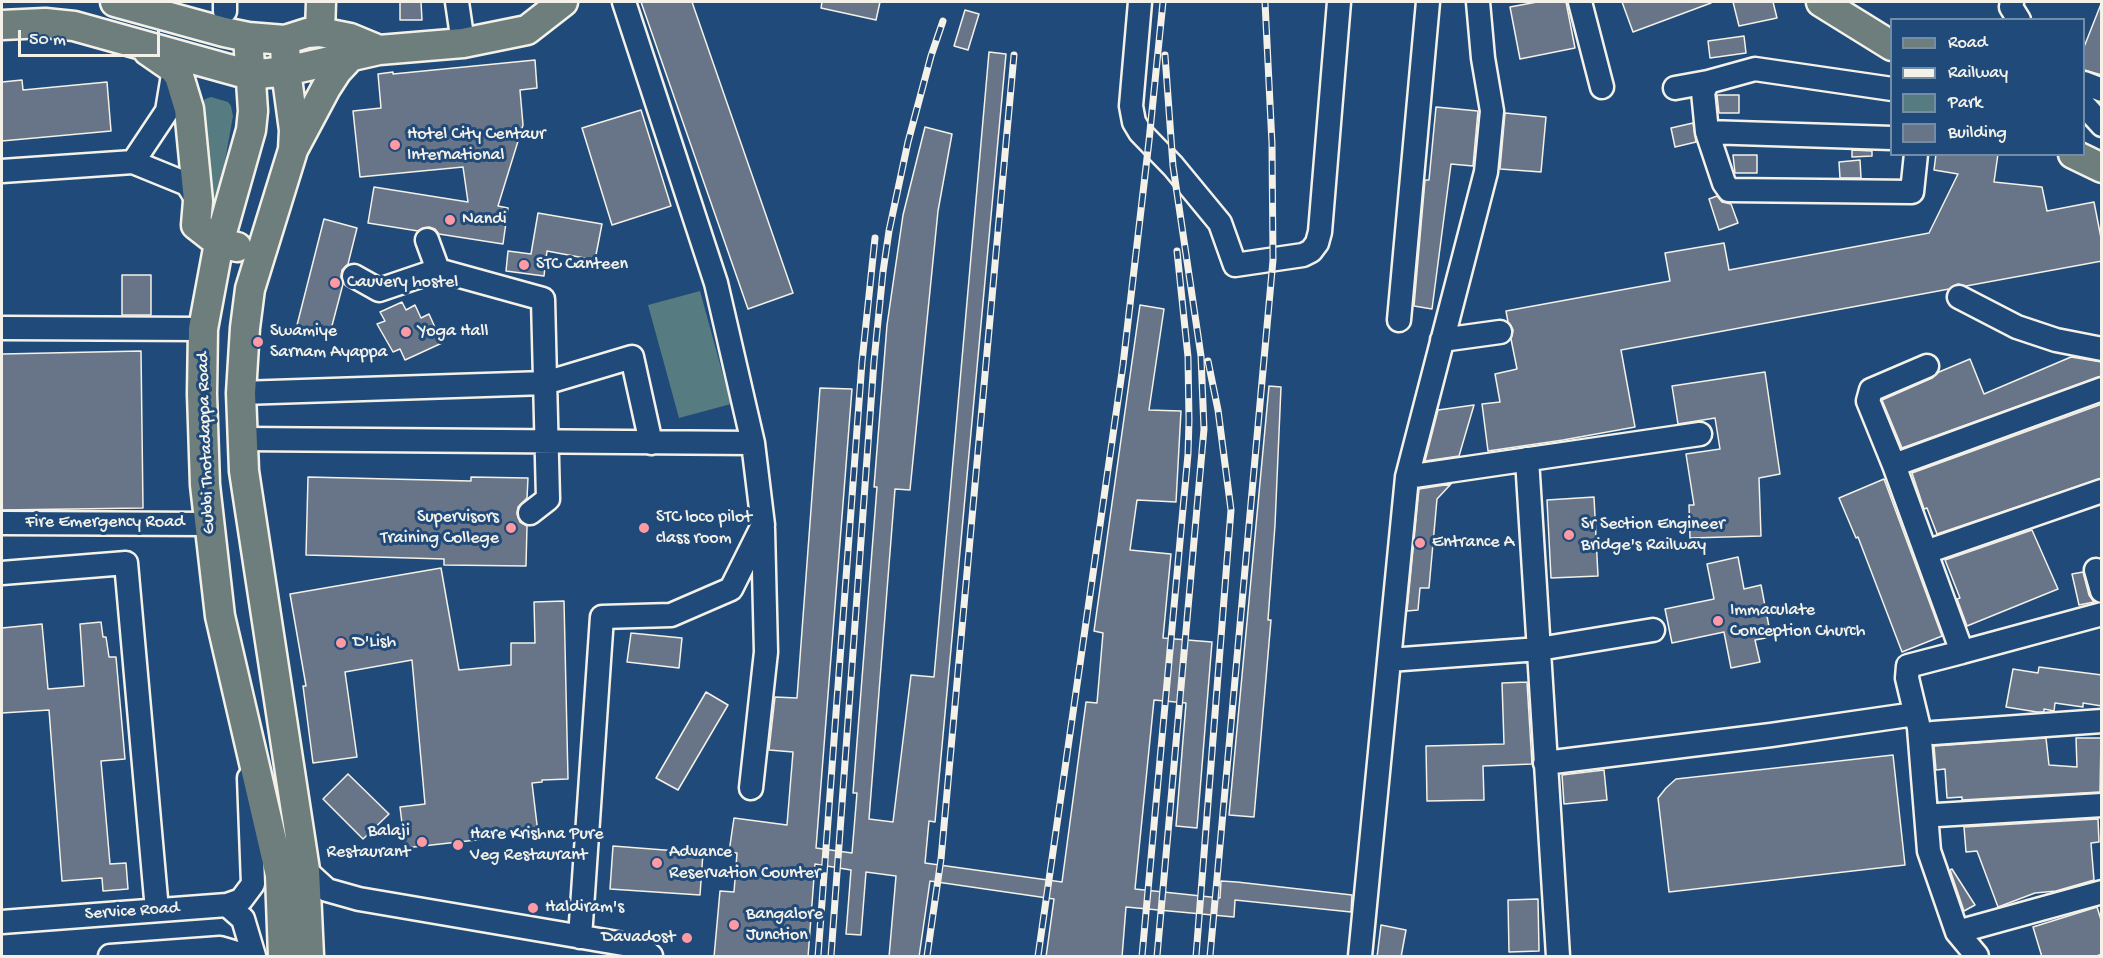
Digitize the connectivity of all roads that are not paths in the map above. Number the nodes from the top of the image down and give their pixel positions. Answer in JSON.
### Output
{"nodes":[{"id":1,"x":115,"y":2,"type":"edge"},
{"id":2,"x":321,"y":2,"type":"edge"},
{"id":3,"x":458,"y":2,"type":"edge"},
{"id":4,"x":563,"y":2,"type":"edge"},
{"id":5,"x":624,"y":2,"type":"edge"},
{"id":6,"x":1140,"y":2,"type":"edge"},
{"id":7,"x":1339,"y":2,"type":"edge"},
{"id":8,"x":1428,"y":2,"type":"edge"},
{"id":9,"x":1478,"y":2,"type":"edge"},
{"id":10,"x":1580,"y":2,"type":"edge"},
{"id":11,"x":1821,"y":2,"type":"edge"},
{"id":12,"x":1839,"y":2,"type":"edge"},
{"id":13,"x":2012,"y":2,"type":"edge"},
{"id":14,"x":2018,"y":18,"type":"edge"},
{"id":15,"x":2,"y":25,"type":"edge"},
{"id":16,"x":320,"y":32,"type":"junction"},
{"id":17,"x":1890,"y":34,"type":"edge"},
{"id":18,"x":248,"y":37,"type":"junction"},
{"id":19,"x":285,"y":40,"type":"junction"},
{"id":20,"x":134,"y":41,"type":"junction"},
{"id":21,"x":463,"y":43,"type":"junction"},
{"id":22,"x":1890,"y":45,"type":"edge"},
{"id":23,"x":379,"y":50,"type":"junction"},
{"id":24,"x":351,"y":56,"type":"junction"},
{"id":25,"x":174,"y":69,"type":"junction"},
{"id":26,"x":286,"y":71,"type":"junction"},
{"id":27,"x":250,"y":75,"type":"junction"},
{"id":28,"x":1708,"y":82,"type":"junction"},
{"id":29,"x":2085,"y":83,"type":"edge"},
{"id":30,"x":1602,"y":87,"type":"dead end"},
{"id":31,"x":1675,"y":88,"type":"dead end"},
{"id":32,"x":1890,"y":89,"type":"edge"},
{"id":33,"x":2102,"y":90,"type":"edge"},
{"id":34,"x":2085,"y":106,"type":"edge"},
{"id":35,"x":2102,"y":125,"type":"edge"},
{"id":36,"x":1707,"y":132,"type":"junction"},
{"id":37,"x":1890,"y":138,"type":"edge"},
{"id":38,"x":2085,"y":146,"type":"edge"},
{"id":39,"x":293,"y":150,"type":"junction"},
{"id":40,"x":2102,"y":152,"type":"edge"},
{"id":41,"x":1916,"y":156,"type":"edge"},
{"id":42,"x":2077,"y":156,"type":"edge"},
{"id":43,"x":133,"y":162,"type":"junction"},
{"id":44,"x":2102,"y":168,"type":"edge"},
{"id":45,"x":2,"y":171,"type":"edge"},
{"id":46,"x":198,"y":201,"type":"junction"},
{"id":47,"x":427,"y":240,"type":"dead end"},
{"id":48,"x":219,"y":243,"type":"junction"},
{"id":49,"x":261,"y":253,"type":"junction"},
{"id":50,"x":438,"y":270,"type":"junction"},
{"id":51,"x":354,"y":276,"type":"dead end"},
{"id":52,"x":1959,"y":297,"type":"dead end"},
{"id":53,"x":1399,"y":320,"type":"dead end"},
{"id":54,"x":2,"y":328,"type":"edge"},
{"id":55,"x":203,"y":329,"type":"junction"},
{"id":56,"x":1500,"y":333,"type":"dead end"},
{"id":57,"x":1442,"y":340,"type":"junction"},
{"id":58,"x":2102,"y":349,"type":"edge"},
{"id":59,"x":1927,"y":366,"type":"dead end"},
{"id":60,"x":545,"y":383,"type":"junction"},
{"id":61,"x":2102,"y":389,"type":"edge"},
{"id":62,"x":241,"y":393,"type":"junction"},
{"id":63,"x":1700,"y":434,"type":"dead end"},
{"id":64,"x":243,"y":439,"type":"junction"},
{"id":65,"x":546,"y":442,"type":"junction"},
{"id":66,"x":651,"y":443,"type":"junction"},
{"id":67,"x":753,"y":443,"type":"junction"},
{"id":68,"x":1527,"y":459,"type":"junction"},
{"id":69,"x":1894,"y":465,"type":"junction"},
{"id":70,"x":1407,"y":477,"type":"junction"},
{"id":71,"x":2102,"y":491,"type":"edge"},
{"id":72,"x":530,"y":513,"type":"dead end"},
{"id":73,"x":2,"y":523,"type":"edge"},
{"id":74,"x":208,"y":524,"type":"junction"},
{"id":75,"x":763,"y":525,"type":"junction"},
{"id":76,"x":1926,"y":552,"type":"junction"},
{"id":77,"x":2,"y":573,"type":"edge"},
{"id":78,"x":2102,"y":614,"type":"edge"},
{"id":79,"x":1653,"y":630,"type":"dead end"},
{"id":80,"x":1539,"y":649,"type":"junction"},
{"id":81,"x":1962,"y":652,"type":"junction"},
{"id":82,"x":1389,"y":660,"type":"junction"},
{"id":83,"x":1915,"y":714,"type":"junction"},
{"id":84,"x":244,"y":720,"type":"junction"},
{"id":85,"x":2102,"y":721,"type":"edge"},
{"id":86,"x":1933,"y":733,"type":"dead end"},
{"id":87,"x":1545,"y":763,"type":"junction"},
{"id":88,"x":750,"y":789,"type":"dead end"},
{"id":89,"x":2102,"y":805,"type":"edge"},
{"id":90,"x":1937,"y":815,"type":"dead end"},
{"id":91,"x":305,"y":870,"type":"junction"},
{"id":92,"x":2102,"y":892,"type":"edge"},
{"id":93,"x":227,"y":905,"type":"junction"},
{"id":94,"x":157,"y":910,"type":"junction"},
{"id":95,"x":2,"y":922,"type":"edge"},
{"id":96,"x":1957,"y":932,"type":"junction"},
{"id":97,"x":580,"y":937,"type":"junction"},
{"id":98,"x":153,"y":955,"type":"edge"},
{"id":99,"x":110,"y":957,"type":"edge"},
{"id":100,"x":242,"y":957,"type":"edge"},
{"id":101,"x":254,"y":957,"type":"edge"},
{"id":102,"x":283,"y":957,"type":"edge"},
{"id":103,"x":309,"y":957,"type":"edge"},
{"id":104,"x":651,"y":957,"type":"edge"},
{"id":105,"x":1360,"y":957,"type":"edge"},
{"id":106,"x":1558,"y":957,"type":"edge"},
{"id":107,"x":1977,"y":957,"type":"edge"}],
"edges":[{"from":1,"to":18,"type":"main road"},
{"from":2,"to":16,"type":"main road"},
{"from":3,"to":21,"type":"street"},
{"from":4,"to":21,"type":"main road"},
{"from":5,"to":67,"type":"street"},
{"from":6,"to":7,"type":"street"},
{"from":8,"to":53,"type":"street"},
{"from":9,"to":57,"type":"street"},
{"from":10,"to":30,"type":"street"},
{"from":11,"to":22,"type":"main road"},
{"from":12,"to":17,"type":"main road"},
{"from":13,"to":14,"type":"street"},
{"from":15,"to":20,"type":"main road"},
{"from":16,"to":19,"type":"main road"},
{"from":16,"to":23,"type":"main road"},
{"from":18,"to":19,"type":"main road"},
{"from":18,"to":27,"type":"main road","name":"Gubbi Thotadappa Road"},
{"from":19,"to":26,"type":"main road","name":"Gubbi Thotadappa Road"},
{"from":20,"to":25,"type":"main road"},
{"from":20,"to":27,"type":"main road"},
{"from":21,"to":23,"type":"main road"},
{"from":23,"to":24,"type":"main road"},
{"from":24,"to":26,"type":"main road"},
{"from":24,"to":39,"type":"main road"},
{"from":25,"to":43,"type":"street"},
{"from":25,"to":46,"type":"main road"},
{"from":26,"to":27,"type":"main road"},
{"from":26,"to":39,"type":"main road","name":"Gubbi Thotadappa Road"},
{"from":27,"to":48,"type":"main road","name":"Gubbi Thotadappa Road"},
{"from":28,"to":31,"type":"street"},
{"from":28,"to":32,"type":"street"},
{"from":28,"to":36,"type":"street"},
{"from":29,"to":33,"type":"street"},
{"from":34,"to":35,"type":"street"},
{"from":36,"to":37,"type":"street"},
{"from":36,"to":41,"type":"street"},
{"from":38,"to":40,"type":"main road"},
{"from":39,"to":49,"type":"main road","name":"Gubbi Thotadappa Road"},
{"from":42,"to":44,"type":"main road"},
{"from":43,"to":45,"type":"street"},
{"from":43,"to":46,"type":"street"},
{"from":46,"to":48,"type":"main road"},
{"from":47,"to":50,"type":"street"},
{"from":48,"to":49,"type":"main road"},
{"from":48,"to":55,"type":"main road","name":"Gubbi Thotadappa Road"},
{"from":49,"to":62,"type":"main road","name":"Gubbi Thotadappa Road"},
{"from":50,"to":51,"type":"street"},
{"from":50,"to":60,"type":"street"},
{"from":52,"to":58,"type":"street"},
{"from":54,"to":55,"type":"street"},
{"from":55,"to":74,"type":"main road","name":"Gubbi Thotadappa Road"},
{"from":56,"to":57,"type":"street"},
{"from":57,"to":70,"type":"street"},
{"from":59,"to":69,"type":"street"},
{"from":60,"to":62,"type":"street"},
{"from":60,"to":65,"type":"street"},
{"from":60,"to":66,"type":"street"},
{"from":61,"to":69,"type":"street"},
{"from":62,"to":64,"type":"main road","name":"Gubbi Thotadappa Road"},
{"from":63,"to":68,"type":"street"},
{"from":64,"to":65,"type":"street"},
{"from":64,"to":91,"type":"main road","name":"Gubbi Thotadappa Road"},
{"from":65,"to":66,"type":"street"},
{"from":65,"to":72,"type":"street"},
{"from":66,"to":67,"type":"street"},
{"from":67,"to":75,"type":"street"},
{"from":68,"to":70,"type":"street"},
{"from":68,"to":80,"type":"street"},
{"from":69,"to":76,"type":"street"},
{"from":70,"to":82,"type":"street"},
{"from":71,"to":76,"type":"street"},
{"from":73,"to":74,"type":"street","name":"Fire Emergency Road"},
{"from":74,"to":84,"type":"main road","name":"Gubbi Thotadappa Road"},
{"from":75,"to":88,"type":"street"},
{"from":75,"to":97,"type":"street"},
{"from":76,"to":81,"type":"street"},
{"from":77,"to":94,"type":"street"},
{"from":78,"to":81,"type":"street"},
{"from":79,"to":80,"type":"street"},
{"from":80,"to":82,"type":"street"},
{"from":80,"to":87,"type":"street"},
{"from":81,"to":83,"type":"street"},
{"from":82,"to":105,"type":"street"},
{"from":83,"to":87,"type":"street"},
{"from":83,"to":96,"type":"street"},
{"from":84,"to":93,"type":"street"},
{"from":84,"to":102,"type":"main road","name":"Gubbi Thotadappa Road"},
{"from":85,"to":86,"type":"street"},
{"from":87,"to":106,"type":"street"},
{"from":89,"to":90,"type":"street"},
{"from":91,"to":97,"type":"street"},
{"from":91,"to":103,"type":"main road","name":"Gubbi Thotadappa Road"},
{"from":92,"to":96,"type":"street"},
{"from":93,"to":94,"type":"street","name":"Service Road"},
{"from":93,"to":101,"type":"street"},
{"from":94,"to":95,"type":"street","name":"Service Road"},
{"from":96,"to":107,"type":"street"},
{"from":97,"to":104,"type":"street"},
{"from":98,"to":99,"type":"street"},
{"from":98,"to":100,"type":"street"}]}
